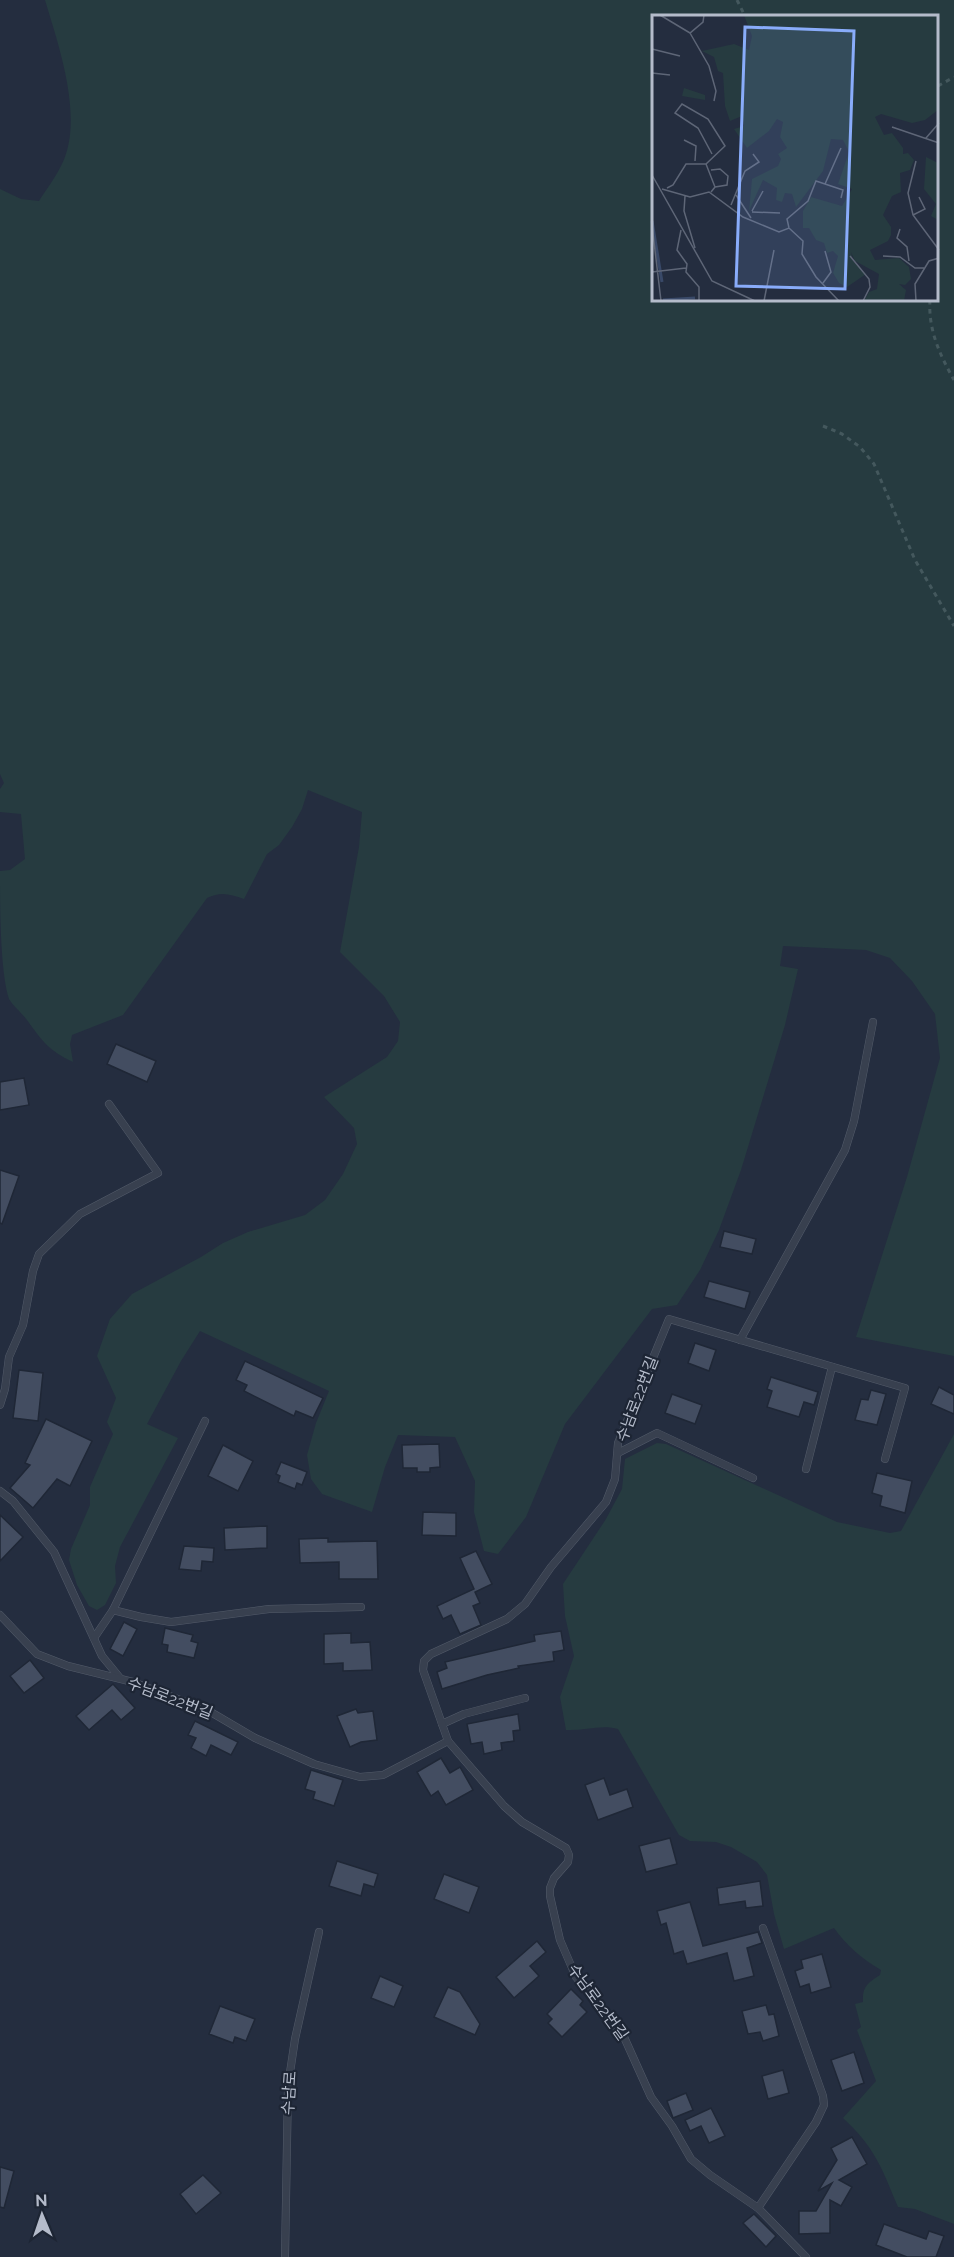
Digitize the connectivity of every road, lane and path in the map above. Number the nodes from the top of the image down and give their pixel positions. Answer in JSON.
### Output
{"nodes":[{"id":1,"x":737,"y":0,"type":"edge"},
{"id":2,"x":744,"y":15,"type":"edge"},
{"id":3,"x":954,"y":77,"type":"edge"},
{"id":4,"x":939,"y":85,"type":"edge"},
{"id":5,"x":930,"y":302,"type":"edge"},
{"id":6,"x":954,"y":380,"type":"edge"},
{"id":7,"x":823,"y":426,"type":"dead end"},
{"id":8,"x":954,"y":626,"type":"edge"},
{"id":9,"x":873,"y":1022,"type":"dead end"},
{"id":10,"x":109,"y":1104,"type":"dead end"},
{"id":11,"x":740,"y":1340,"type":"junction"},
{"id":12,"x":832,"y":1367,"type":"junction"},
{"id":13,"x":0,"y":1405,"type":"edge"},
{"id":14,"x":205,"y":1421,"type":"dead end"},
{"id":15,"x":618,"y":1453,"type":"junction"},
{"id":16,"x":885,"y":1459,"type":"dead end"},
{"id":17,"x":806,"y":1469,"type":"dead end"},
{"id":18,"x":753,"y":1478,"type":"dead end"},
{"id":19,"x":0,"y":1491,"type":"edge"},
{"id":20,"x":361,"y":1607,"type":"dead end"},
{"id":21,"x":113,"y":1610,"type":"junction"},
{"id":22,"x":0,"y":1615,"type":"edge"},
{"id":23,"x":94,"y":1638,"type":"junction"},
{"id":24,"x":120,"y":1678,"type":"junction"},
{"id":25,"x":525,"y":1698,"type":"dead end"},
{"id":26,"x":442,"y":1724,"type":"junction"},
{"id":27,"x":448,"y":1741,"type":"junction"},
{"id":28,"x":764,"y":1928,"type":"dead end"},
{"id":29,"x":319,"y":1932,"type":"dead end"},
{"id":30,"x":758,"y":2208,"type":"junction"},
{"id":31,"x":285,"y":2257,"type":"edge"},
{"id":32,"x":806,"y":2257,"type":"edge"}],
"edges":[{"from":1,"to":2,"type":"path"},
{"from":3,"to":4,"type":"path"},
{"from":5,"to":6,"type":"path"},
{"from":7,"to":8,"type":"path"},
{"from":9,"to":11,"type":"lane"},
{"from":10,"to":13,"type":"lane"},
{"from":11,"to":12,"type":"lane","name":"수남로22번길"},
{"from":11,"to":15,"type":"lane","name":"수남로22번길"},
{"from":12,"to":16,"type":"lane","name":"수남로22번길"},
{"from":12,"to":17,"type":"lane"},
{"from":14,"to":21,"type":"lane"},
{"from":15,"to":18,"type":"lane"},
{"from":15,"to":26,"type":"lane","name":"수남로22번길"},
{"from":19,"to":23,"type":"lane"},
{"from":20,"to":21,"type":"lane"},
{"from":21,"to":23,"type":"lane"},
{"from":22,"to":24,"type":"lane","name":"수남로22번길"},
{"from":23,"to":24,"type":"lane"},
{"from":24,"to":27,"type":"lane","name":"수남로22번길"},
{"from":25,"to":26,"type":"lane"},
{"from":26,"to":27,"type":"lane","name":"수남로22번길"},
{"from":27,"to":30,"type":"lane","name":"수남로22번길"},
{"from":28,"to":30,"type":"lane"},
{"from":29,"to":31,"type":"lane","name":"수남로"},
{"from":30,"to":32,"type":"lane","name":"수남로22번길"}]}
